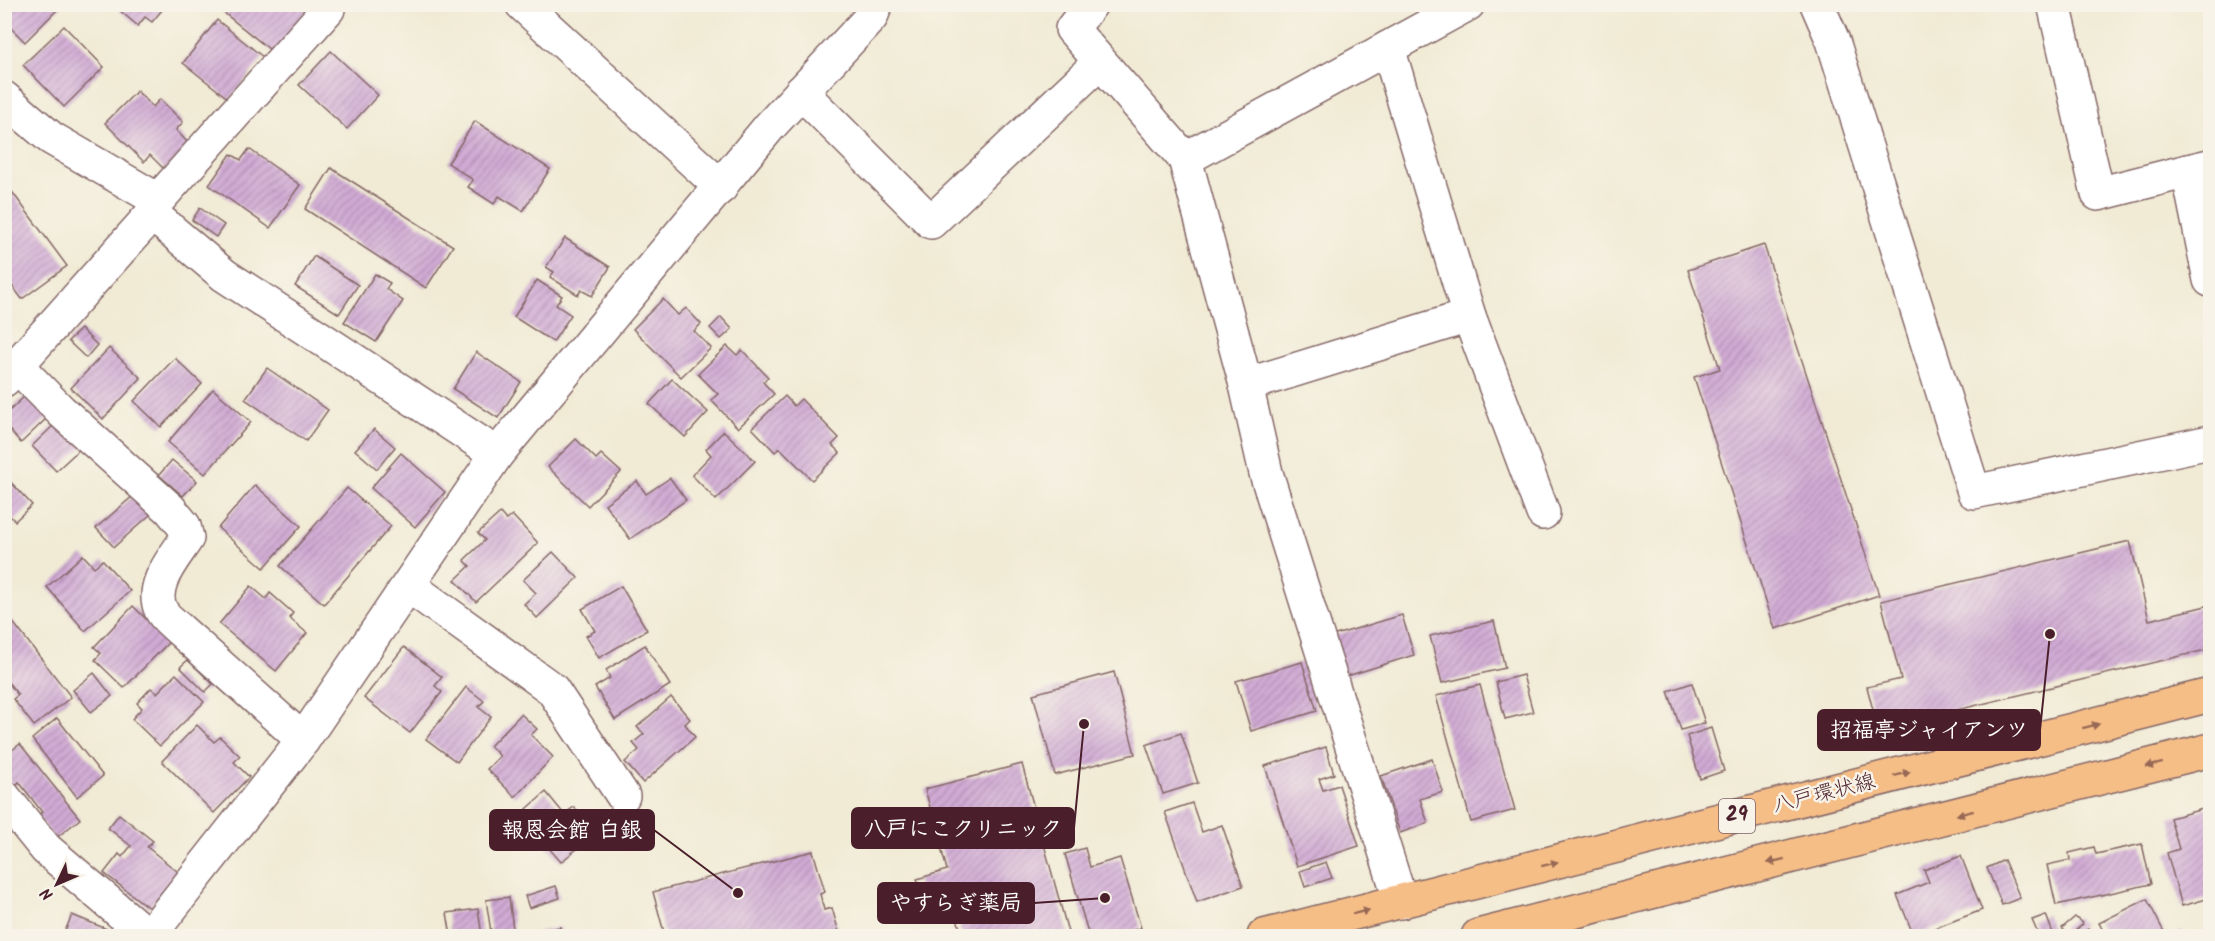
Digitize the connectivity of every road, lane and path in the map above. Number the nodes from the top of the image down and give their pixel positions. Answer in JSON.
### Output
{"nodes":[{"id":1,"x":522,"y":4,"type":"edge"},
{"id":2,"x":876,"y":4,"type":"edge"},
{"id":3,"x":1091,"y":4,"type":"edge"},
{"id":4,"x":1467,"y":4,"type":"edge"},
{"id":5,"x":1817,"y":4,"type":"edge"},
{"id":6,"x":2054,"y":4,"type":"edge"},
{"id":7,"x":328,"y":9,"type":"dead end"},
{"id":8,"x":1388,"y":48,"type":"junction"},
{"id":9,"x":1100,"y":62,"type":"junction"},
{"id":10,"x":801,"y":92,"type":"junction"},
{"id":11,"x":4,"y":98,"type":"edge"},
{"id":12,"x":1185,"y":159,"type":"junction"},
{"id":13,"x":2199,"y":168,"type":"edge"},
{"id":14,"x":721,"y":187,"type":"junction"},
{"id":15,"x":155,"y":207,"type":"junction"},
{"id":16,"x":2211,"y":280,"type":"edge"},
{"id":17,"x":1469,"y":316,"type":"junction"},
{"id":18,"x":11,"y":373,"type":"edge"},
{"id":19,"x":1246,"y":385,"type":"junction"},
{"id":20,"x":2211,"y":442,"type":"edge"},
{"id":21,"x":497,"y":454,"type":"junction"},
{"id":22,"x":1543,"y":513,"type":"dead end"},
{"id":23,"x":409,"y":586,"type":"junction"},
{"id":24,"x":2211,"y":695,"type":"edge"},
{"id":25,"x":303,"y":740,"type":"junction"},
{"id":26,"x":2211,"y":750,"type":"edge"},
{"id":27,"x":623,"y":796,"type":"dead end"},
{"id":28,"x":4,"y":797,"type":"edge"},
{"id":29,"x":1401,"y":902,"type":"junction"},
{"id":30,"x":1535,"y":930,"type":"edge"},
{"id":31,"x":149,"y":936,"type":"edge"},
{"id":32,"x":1264,"y":936,"type":"edge"},
{"id":33,"x":1478,"y":936,"type":"edge"}],
"edges":[{"from":1,"to":14,"type":"street"},
{"from":2,"to":10,"type":"street"},
{"from":3,"to":9,"type":"street"},
{"from":4,"to":8,"type":"street"},
{"from":5,"to":20,"type":"street"},
{"from":6,"to":13,"type":"street"},
{"from":7,"to":15,"type":"street"},
{"from":8,"to":12,"type":"street"},
{"from":8,"to":17,"type":"street"},
{"from":9,"to":10,"type":"street"},
{"from":9,"to":12,"type":"street"},
{"from":10,"to":14,"type":"street"},
{"from":11,"to":15,"type":"street"},
{"from":12,"to":19,"type":"street"},
{"from":13,"to":16,"type":"street"},
{"from":14,"to":21,"type":"street"},
{"from":15,"to":18,"type":"street"},
{"from":15,"to":21,"type":"street"},
{"from":17,"to":19,"type":"street"},
{"from":17,"to":22,"type":"street"},
{"from":18,"to":25,"type":"street"},
{"from":19,"to":29,"type":"street"},
{"from":21,"to":23,"type":"street"},
{"from":23,"to":25,"type":"street"},
{"from":23,"to":27,"type":"street"},
{"from":29,"to":24,"type":"main road","name":"八戸環状線","number":"29","one_way":true},
{"from":25,"to":31,"type":"street"},
{"from":26,"to":30,"type":"main road","one_way":true},
{"from":28,"to":31,"type":"street"},
{"from":32,"to":29,"type":"main road","name":"八戸環状線","number":"29","one_way":true},
{"from":30,"to":33,"type":"main road"}]}
